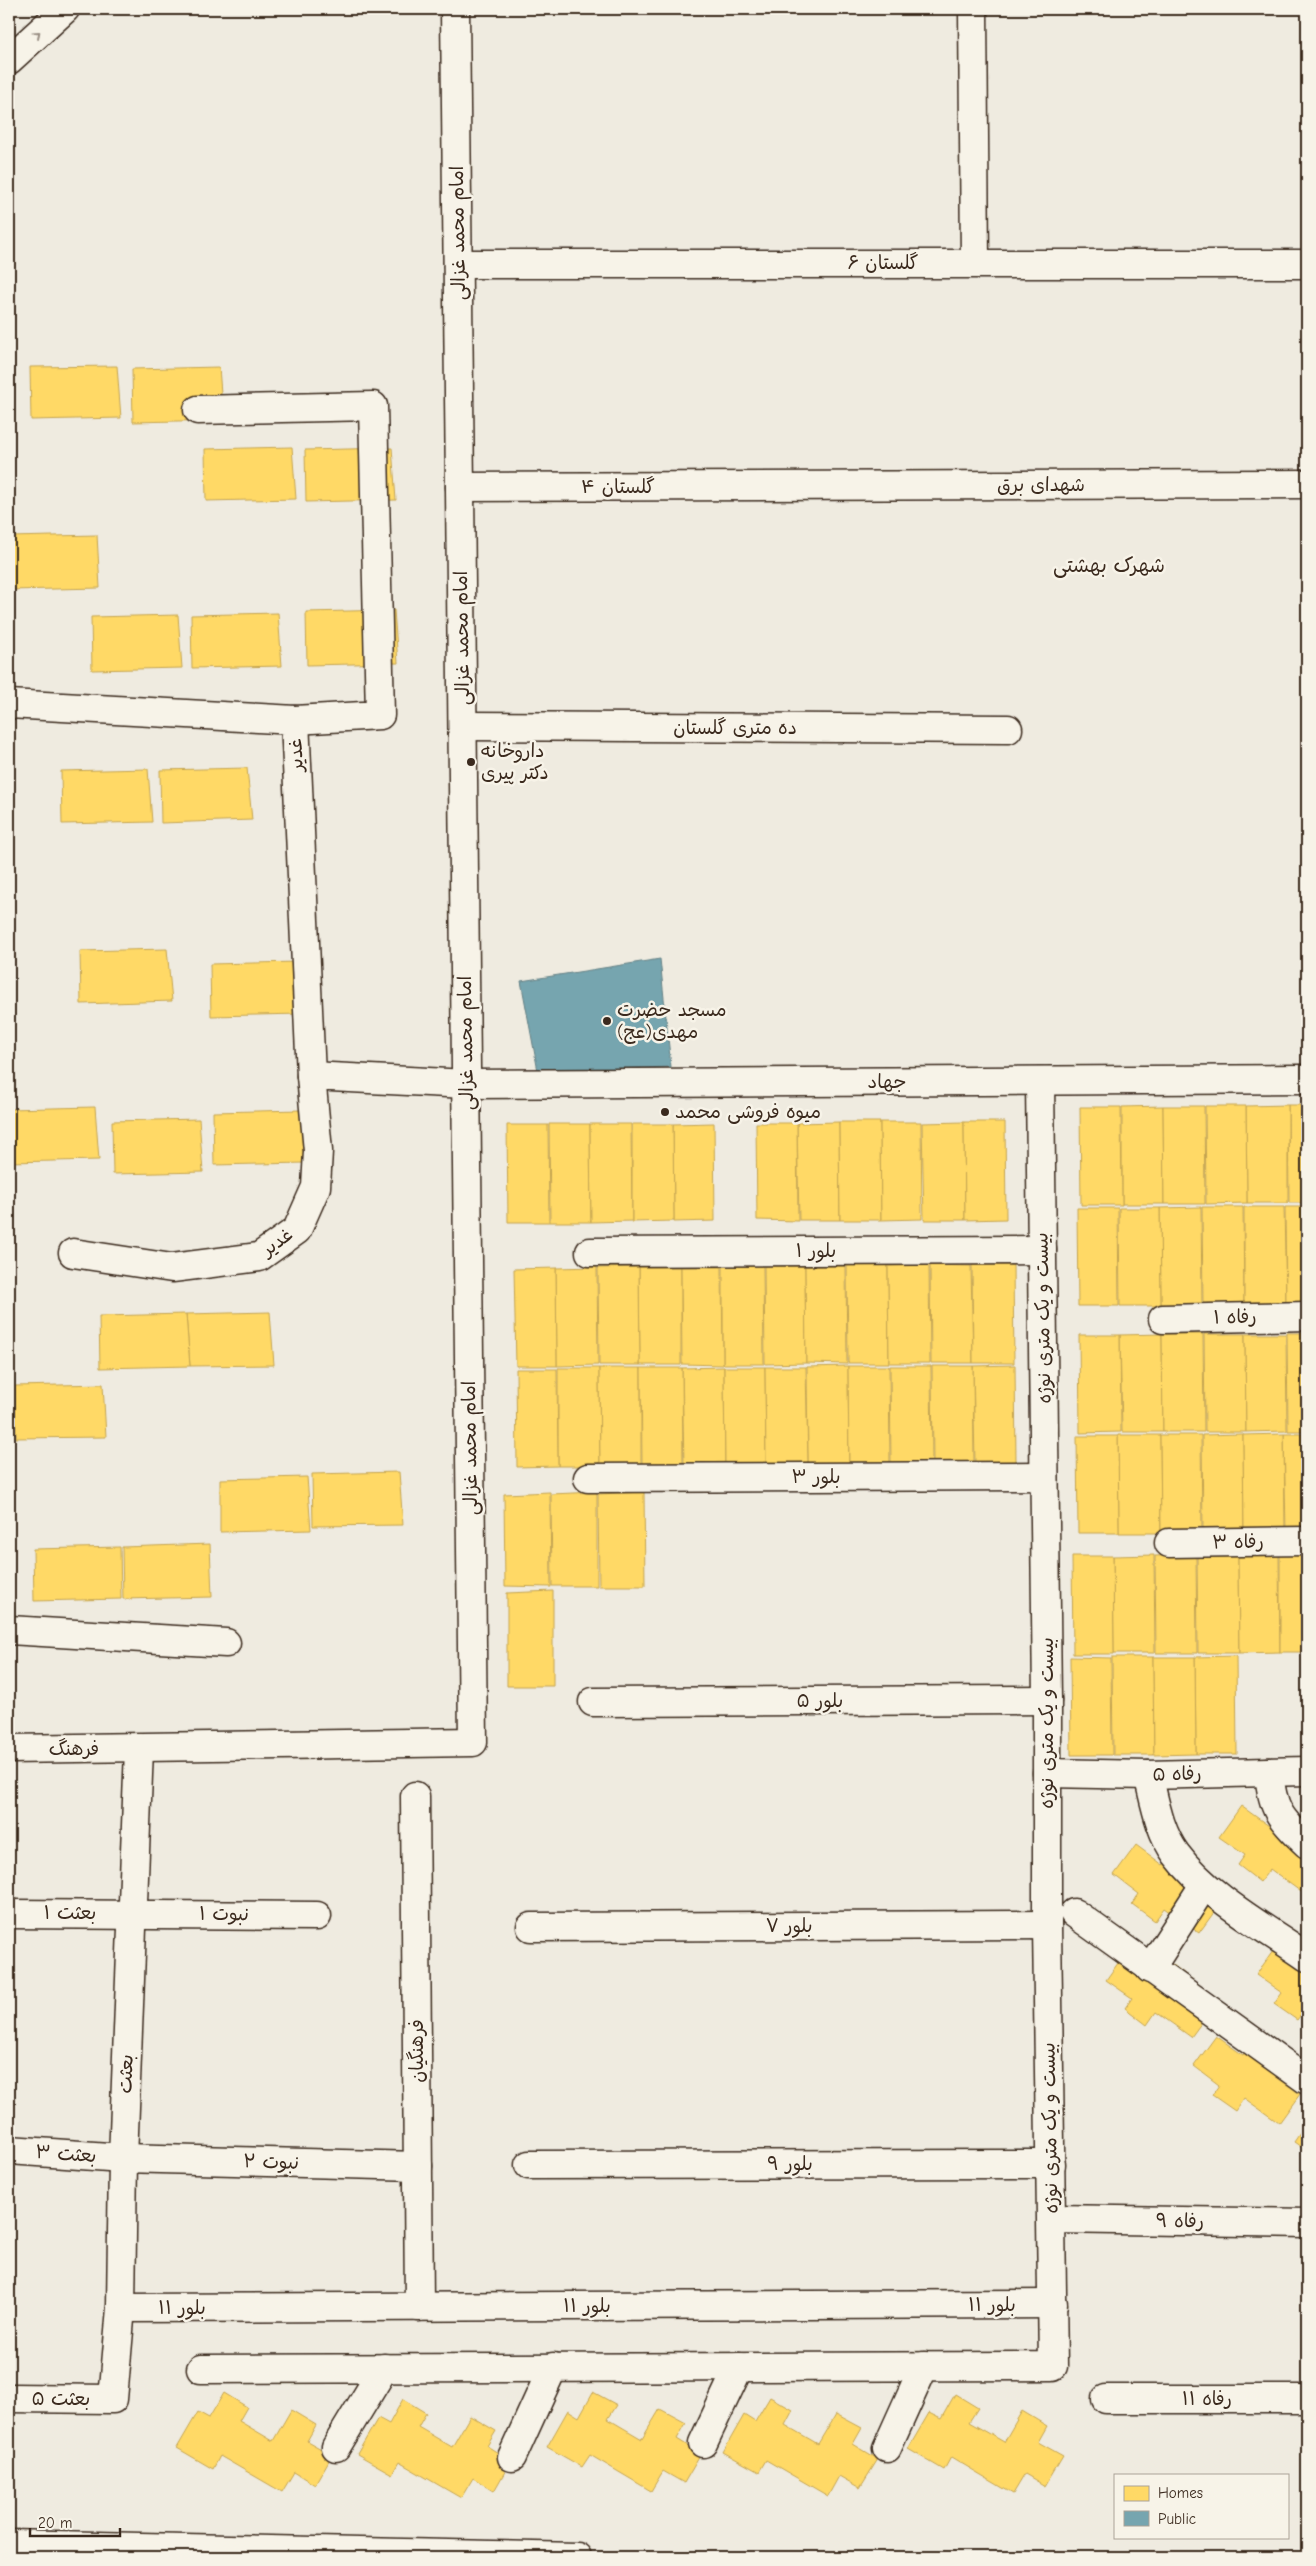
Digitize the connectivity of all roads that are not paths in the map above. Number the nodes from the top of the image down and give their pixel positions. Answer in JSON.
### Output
{"nodes":[{"id":1,"x":65,"y":9,"type":"edge"},
{"id":2,"x":455,"y":9,"type":"edge"},
{"id":3,"x":973,"y":9,"type":"edge"},
{"id":4,"x":9,"y":60,"type":"edge"},
{"id":5,"x":974,"y":262,"type":"junction"},
{"id":6,"x":458,"y":264,"type":"junction"},
{"id":7,"x":1307,"y":264,"type":"edge"},
{"id":8,"x":198,"y":410,"type":"dead end"},
{"id":9,"x":1307,"y":484,"type":"edge"},
{"id":10,"x":775,"y":486,"type":"joint"},
{"id":11,"x":460,"y":487,"type":"junction"},
{"id":12,"x":9,"y":704,"type":"edge"},
{"id":13,"x":295,"y":720,"type":"junction"},
{"id":14,"x":463,"y":726,"type":"junction"},
{"id":15,"x":1008,"y":729,"type":"dead end"},
{"id":16,"x":311,"y":1076,"type":"junction"},
{"id":17,"x":1307,"y":1079,"type":"edge"},
{"id":18,"x":1040,"y":1081,"type":"junction"},
{"id":19,"x":466,"y":1084,"type":"junction"},
{"id":20,"x":1042,"y":1250,"type":"junction"},
{"id":21,"x":590,"y":1252,"type":"dead end"},
{"id":22,"x":72,"y":1253,"type":"dead end"},
{"id":23,"x":1307,"y":1316,"type":"edge"},
{"id":24,"x":1163,"y":1319,"type":"dead end"},
{"id":25,"x":1044,"y":1476,"type":"junction"},
{"id":26,"x":588,"y":1478,"type":"dead end"},
{"id":27,"x":1307,"y":1541,"type":"edge"},
{"id":28,"x":1169,"y":1543,"type":"dead end"},
{"id":29,"x":9,"y":1630,"type":"edge"},
{"id":30,"x":226,"y":1643,"type":"dead end"},
{"id":31,"x":1047,"y":1700,"type":"junction"},
{"id":32,"x":593,"y":1702,"type":"dead end"},
{"id":33,"x":139,"y":1748,"type":"junction"},
{"id":34,"x":9,"y":1749,"type":"edge"},
{"id":35,"x":1307,"y":1771,"type":"edge"},
{"id":36,"x":1269,"y":1772,"type":"junction"},
{"id":37,"x":1047,"y":1773,"type":"junction"},
{"id":38,"x":1148,"y":1775,"type":"junction"},
{"id":39,"x":415,"y":1796,"type":"dead end"},
{"id":40,"x":1307,"y":1844,"type":"edge"},
{"id":41,"x":1204,"y":1885,"type":"junction"},
{"id":42,"x":1074,"y":1912,"type":"dead end"},
{"id":43,"x":131,"y":1913,"type":"junction"},
{"id":44,"x":9,"y":1914,"type":"edge"},
{"id":45,"x":317,"y":1916,"type":"dead end"},
{"id":46,"x":1047,"y":1925,"type":"junction"},
{"id":47,"x":531,"y":1928,"type":"dead end"},
{"id":48,"x":1307,"y":1957,"type":"edge"},
{"id":49,"x":1150,"y":1968,"type":"junction"},
{"id":50,"x":1307,"y":2080,"type":"edge"},
{"id":51,"x":9,"y":2150,"type":"edge"},
{"id":52,"x":123,"y":2158,"type":"junction"},
{"id":53,"x":1051,"y":2164,"type":"junction"},
{"id":54,"x":529,"y":2165,"type":"dead end"},
{"id":55,"x":418,"y":2166,"type":"junction"},
{"id":56,"x":1052,"y":2220,"type":"junction"},
{"id":57,"x":1307,"y":2223,"type":"edge"},
{"id":58,"x":1053,"y":2304,"type":"junction"},
{"id":59,"x":419,"y":2307,"type":"junction"},
{"id":60,"x":121,"y":2308,"type":"junction"},
{"id":61,"x":924,"y":2366,"type":"junction"},
{"id":62,"x":553,"y":2367,"type":"junction"},
{"id":63,"x":739,"y":2367,"type":"junction"},
{"id":64,"x":384,"y":2368,"type":"junction"},
{"id":65,"x":201,"y":2369,"type":"dead end"},
{"id":66,"x":9,"y":2398,"type":"edge"},
{"id":67,"x":113,"y":2399,"type":"joint"},
{"id":68,"x":1106,"y":2399,"type":"dead end"},
{"id":69,"x":1307,"y":2399,"type":"edge"},
{"id":70,"x":703,"y":2443,"type":"dead end"},
{"id":71,"x":336,"y":2447,"type":"dead end"},
{"id":72,"x":887,"y":2448,"type":"dead end"},
{"id":73,"x":512,"y":2457,"type":"dead end"},
{"id":74,"x":9,"y":2544,"type":"edge"},
{"id":75,"x":577,"y":2557,"type":"edge"}],
"edges":[{"from":4,"to":1,"type":"street","one_way":true},
{"from":2,"to":6,"type":"street","name":"امام محمد غزالی"},
{"from":3,"to":5,"type":"street"},
{"from":5,"to":6,"type":"street","name":"گلستان ۶"},
{"from":5,"to":7,"type":"street","name":"گلستان ۶"},
{"from":6,"to":11,"type":"street","name":"امام محمد غزالی"},
{"from":8,"to":13,"type":"street"},
{"from":9,"to":10,"type":"street","name":"شهدای برق"},
{"from":10,"to":11,"type":"street","name":"گلستان ۴"},
{"from":11,"to":14,"type":"street","name":"امام محمد غزالی"},
{"from":12,"to":13,"type":"street","name":"غدیر"},
{"from":13,"to":16,"type":"street","name":"غدیر"},
{"from":14,"to":15,"type":"street","name":"ده متری گلستان"},
{"from":14,"to":19,"type":"street","name":"امام محمد غزالی"},
{"from":16,"to":19,"type":"street"},
{"from":16,"to":22,"type":"street","name":"غدیر"},
{"from":17,"to":18,"type":"street","name":"جهاد"},
{"from":18,"to":19,"type":"street","name":"جهاد"},
{"from":18,"to":20,"type":"street","name":"بیست و یک متری نوژه"},
{"from":19,"to":33,"type":"street","name":"امام محمد غزالی"},
{"from":20,"to":21,"type":"street","name":"بلور ۱"},
{"from":20,"to":25,"type":"street","name":"بیست و یک متری نوژه"},
{"from":23,"to":24,"type":"street","name":"رفاه ۱"},
{"from":25,"to":26,"type":"street","name":"بلور ۳"},
{"from":25,"to":31,"type":"street","name":"بیست و یک متری نوژه"},
{"from":27,"to":28,"type":"street","name":"رفاه ۳"},
{"from":29,"to":30,"type":"street"},
{"from":31,"to":32,"type":"street","name":"بلور ۵"},
{"from":31,"to":37,"type":"street","name":"بیست و یک متری نوژه"},
{"from":33,"to":34,"type":"street","name":"فرهنگ"},
{"from":33,"to":43,"type":"street","name":"بعثت"},
{"from":35,"to":36,"type":"street","name":"رفاه ۵"},
{"from":36,"to":38,"type":"street","name":"رفاه ۵"},
{"from":36,"to":40,"type":"street"},
{"from":37,"to":38,"type":"street","name":"رفاه ۵"},
{"from":37,"to":46,"type":"street","name":"بیست و یک متری نوژه"},
{"from":38,"to":41,"type":"street"},
{"from":39,"to":55,"type":"street","name":"فرهنگیان"},
{"from":41,"to":48,"type":"street"},
{"from":41,"to":49,"type":"street"},
{"from":42,"to":49,"type":"street"},
{"from":43,"to":44,"type":"street","name":"بعثت ۱"},
{"from":43,"to":45,"type":"street","name":"نبوت ۱"},
{"from":43,"to":52,"type":"street","name":"بعثت"},
{"from":46,"to":47,"type":"street","name":"بلور ۷"},
{"from":46,"to":53,"type":"street","name":"بیست و یک متری نوژه"},
{"from":49,"to":50,"type":"street"},
{"from":51,"to":52,"type":"street","name":"بعثت ۳"},
{"from":52,"to":55,"type":"street","name":"نبوت ۲"},
{"from":52,"to":60,"type":"street","name":"بعثت"},
{"from":53,"to":54,"type":"street","name":"بلور ۹"},
{"from":53,"to":56,"type":"street","name":"بیست و یک متری نوژه"},
{"from":55,"to":59,"type":"street","name":"فرهنگیان"},
{"from":56,"to":57,"type":"street","name":"رفاه ۹"},
{"from":56,"to":58,"type":"street","name":"بیست و یک متری نوژه"},
{"from":58,"to":59,"type":"street","name":"بلور ۱۱"},
{"from":58,"to":61,"type":"street","name":"بیست و یک متری نوژه"},
{"from":59,"to":60,"type":"street","name":"بلور ۱۱"},
{"from":60,"to":67,"type":"street","name":"بعثت"},
{"from":61,"to":63,"type":"street"},
{"from":61,"to":72,"type":"street"},
{"from":62,"to":63,"type":"street"},
{"from":62,"to":64,"type":"street"},
{"from":62,"to":73,"type":"street"},
{"from":63,"to":70,"type":"street"},
{"from":64,"to":65,"type":"street"},
{"from":64,"to":71,"type":"street"},
{"from":66,"to":67,"type":"street","name":"بعثت ۵"},
{"from":68,"to":69,"type":"street","name":"رفاه ۱۱"},
{"from":74,"to":75,"type":"street"}]}
